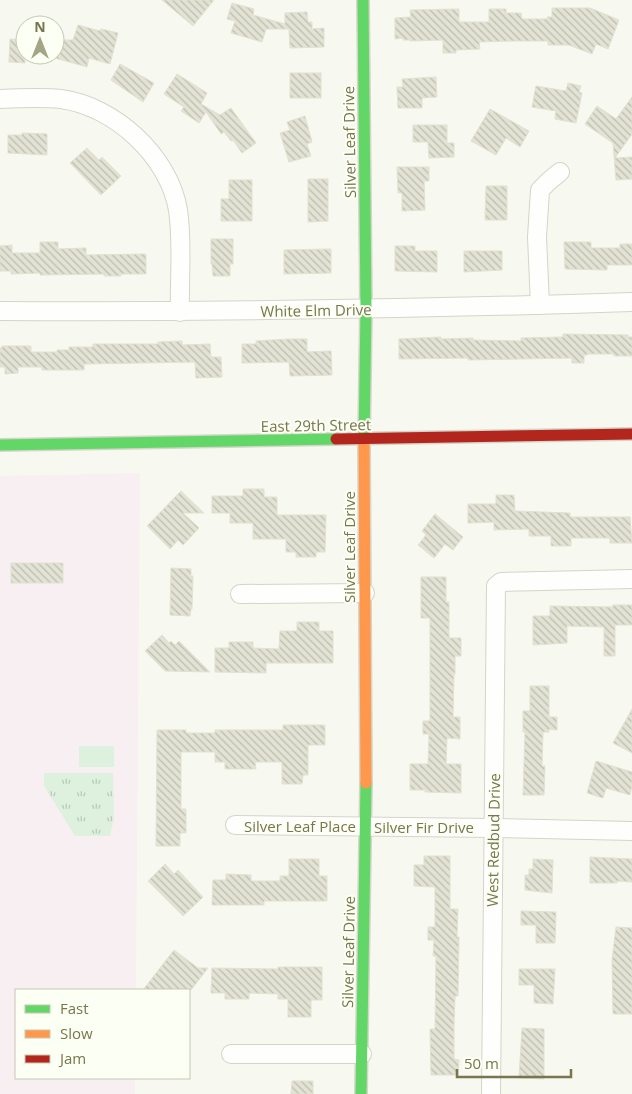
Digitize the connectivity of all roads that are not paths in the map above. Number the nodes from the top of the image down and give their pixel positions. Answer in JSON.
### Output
{"nodes":[{"id":1,"x":363,"y":0,"type":"edge"},
{"id":2,"x":0,"y":99,"type":"edge"},
{"id":3,"x":560,"y":172,"type":"dead end"},
{"id":4,"x":632,"y":302,"type":"edge"},
{"id":5,"x":540,"y":305,"type":"junction"},
{"id":6,"x":366,"y":309,"type":"junction"},
{"id":7,"x":0,"y":311,"type":"edge"},
{"id":8,"x":180,"y":312,"type":"junction"},
{"id":9,"x":632,"y":434,"type":"edge"},
{"id":10,"x":364,"y":440,"type":"junction"},
{"id":11,"x":0,"y":445,"type":"edge"},
{"id":12,"x":632,"y":579,"type":"edge"},
{"id":13,"x":365,"y":593,"type":"junction"},
{"id":14,"x":240,"y":594,"type":"dead end"},
{"id":15,"x":235,"y":826,"type":"dead end"},
{"id":16,"x":366,"y":826,"type":"junction"},
{"id":17,"x":494,"y":828,"type":"junction"},
{"id":18,"x":632,"y":831,"type":"edge"},
{"id":19,"x":231,"y":1054,"type":"dead end"},
{"id":20,"x":362,"y":1054,"type":"junction"},
{"id":21,"x":361,"y":1094,"type":"edge"},
{"id":22,"x":490,"y":1094,"type":"edge"}],
"edges":[{"from":1,"to":6,"type":"street","name":"Silver Leaf Drive"},
{"from":2,"to":8,"type":"street"},
{"from":3,"to":5,"type":"street"},
{"from":4,"to":5,"type":"street","name":"White Elm Drive"},
{"from":5,"to":6,"type":"street","name":"White Elm Drive"},
{"from":6,"to":8,"type":"street","name":"White Elm Drive"},
{"from":6,"to":10,"type":"street","name":"Silver Leaf Drive"},
{"from":7,"to":8,"type":"street","name":"White Elm Drive"},
{"from":9,"to":10,"type":"street","name":"East 29th Street"},
{"from":10,"to":11,"type":"street","name":"East 29th Street"},
{"from":10,"to":13,"type":"street","name":"Silver Leaf Drive"},
{"from":12,"to":17,"type":"street","name":"West Redbud Drive"},
{"from":13,"to":14,"type":"street"},
{"from":13,"to":16,"type":"street","name":"Silver Leaf Drive"},
{"from":15,"to":16,"type":"street","name":"Silver Leaf Place"},
{"from":16,"to":17,"type":"street","name":"Silver Fir Drive"},
{"from":16,"to":20,"type":"street","name":"Silver Leaf Drive"},
{"from":17,"to":18,"type":"street","name":"Silver Fir Drive"},
{"from":17,"to":22,"type":"street","name":"West Redbud Drive"},
{"from":19,"to":20,"type":"street"},
{"from":20,"to":21,"type":"street","name":"Silver Leaf Drive"}]}
